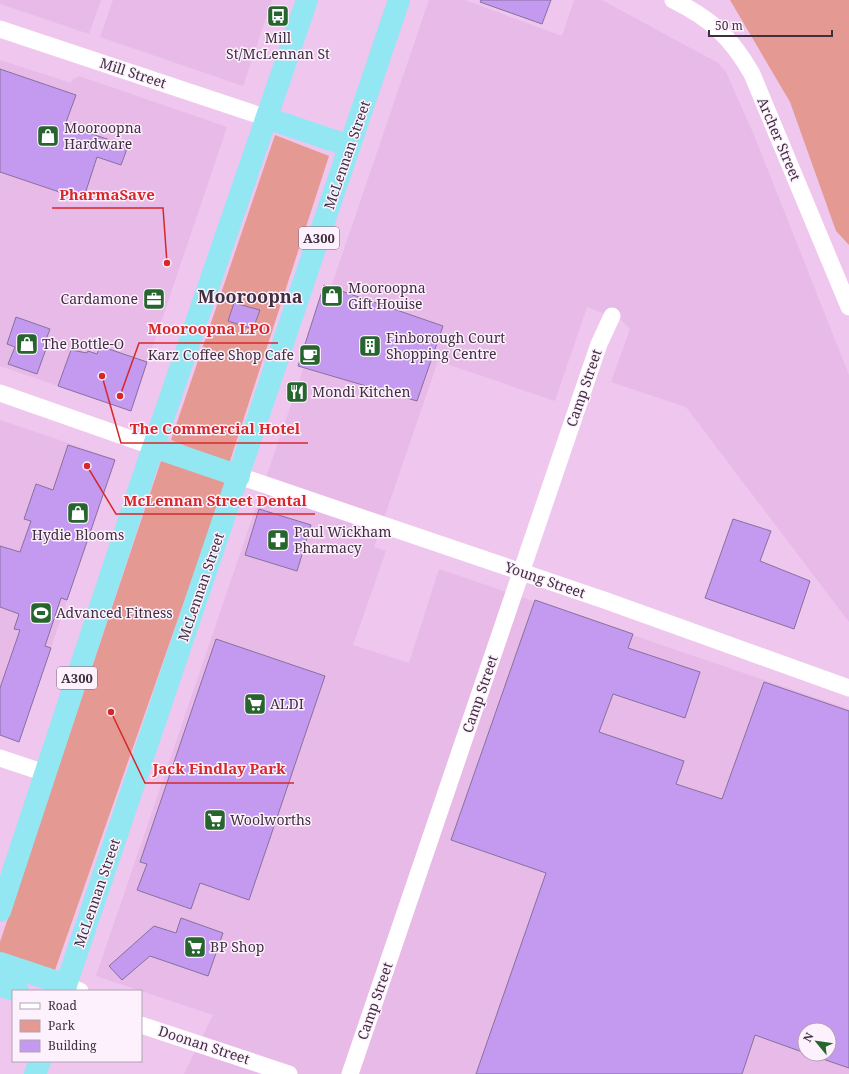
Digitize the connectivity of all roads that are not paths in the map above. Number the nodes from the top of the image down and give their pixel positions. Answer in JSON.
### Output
{"nodes":[{"id":1,"x":307,"y":0,"type":"edge"},
{"id":2,"x":398,"y":0,"type":"edge"},
{"id":3,"x":673,"y":0,"type":"edge"},
{"id":4,"x":0,"y":29,"type":"edge"},
{"id":5,"x":267,"y":118,"type":"junction"},
{"id":6,"x":349,"y":146,"type":"junction"},
{"id":7,"x":849,"y":307,"type":"edge"},
{"id":8,"x":612,"y":316,"type":"dead end"},
{"id":9,"x":0,"y":393,"type":"edge"},
{"id":10,"x":154,"y":446,"type":"junction"},
{"id":11,"x":239,"y":476,"type":"junction"},
{"id":12,"x":522,"y":572,"type":"junction"},
{"id":13,"x":849,"y":688,"type":"edge"},
{"id":14,"x":0,"y":758,"type":"edge"},
{"id":15,"x":45,"y":773,"type":"junction"},
{"id":16,"x":0,"y":911,"type":"edge"},
{"id":17,"x":0,"y":963,"type":"edge"},
{"id":18,"x":0,"y":986,"type":"edge"},
{"id":19,"x":70,"y":989,"type":"edge"},
{"id":20,"x":14,"y":990,"type":"edge"},
{"id":21,"x":142,"y":1025,"type":"edge"},
{"id":22,"x":289,"y":1074,"type":"edge"},
{"id":23,"x":350,"y":1074,"type":"edge"}],
"edges":[{"from":1,"to":5,"type":"highway","number":"A300"},
{"from":2,"to":6,"type":"highway","name":"McLennan Street","number":"A300"},
{"from":3,"to":7,"type":"street","name":"Archer Street"},
{"from":4,"to":5,"type":"street","name":"Mill Street"},
{"from":5,"to":6,"type":"highway"},
{"from":5,"to":10,"type":"highway","number":"A300"},
{"from":6,"to":11,"type":"highway","name":"McLennan Street","number":"A300"},
{"from":8,"to":12,"type":"street","name":"Camp Street"},
{"from":9,"to":10,"type":"street"},
{"from":10,"to":11,"type":"highway"},
{"from":10,"to":15,"type":"highway","number":"A300"},
{"from":11,"to":12,"type":"street","name":"Young Street"},
{"from":11,"to":19,"type":"highway","name":"McLennan Street","number":"A300"},
{"from":12,"to":13,"type":"street","name":"Young Street"},
{"from":12,"to":23,"type":"street","name":"Camp Street"},
{"from":14,"to":15,"type":"street"},
{"from":15,"to":16,"type":"highway","number":"A300"},
{"from":17,"to":19,"type":"highway"},
{"from":18,"to":20,"type":"highway"},
{"from":21,"to":22,"type":"street","name":"Doonan Street"}]}
